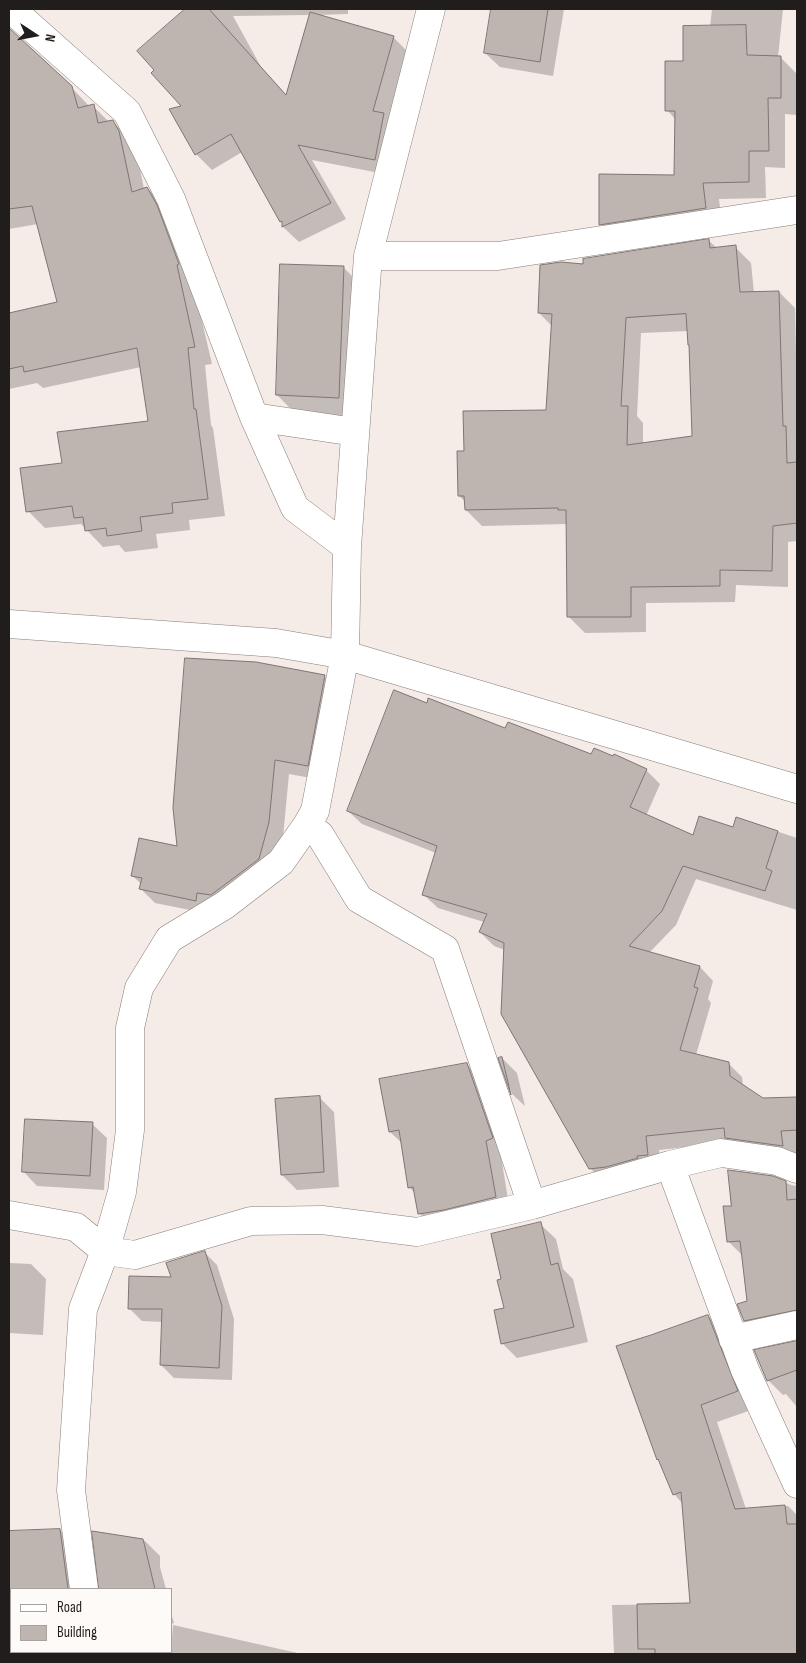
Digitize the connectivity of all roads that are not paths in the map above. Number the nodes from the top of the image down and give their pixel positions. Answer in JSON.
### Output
{"nodes":[{"id":1,"x":11,"y":9,"type":"edge"},
{"id":2,"x":431,"y":9,"type":"edge"},
{"id":3,"x":797,"y":210,"type":"edge"},
{"id":4,"x":368,"y":256,"type":"junction"},
{"id":5,"x":254,"y":417,"type":"junction"},
{"id":6,"x":355,"y":432,"type":"junction"},
{"id":7,"x":347,"y":547,"type":"junction"},
{"id":8,"x":9,"y":624,"type":"edge"},
{"id":9,"x":345,"y":655,"type":"junction"},
{"id":10,"x":797,"y":788,"type":"edge"},
{"id":11,"x":308,"y":825,"type":"junction"},
{"id":12,"x":670,"y":1165,"type":"junction"},
{"id":13,"x":797,"y":1168,"type":"edge"},
{"id":14,"x":532,"y":1206,"type":"junction"},
{"id":15,"x":9,"y":1215,"type":"edge"},
{"id":16,"x":105,"y":1251,"type":"junction"},
{"id":17,"x":797,"y":1325,"type":"edge"},
{"id":18,"x":733,"y":1339,"type":"junction"},
{"id":19,"x":797,"y":1484,"type":"edge"},
{"id":20,"x":84,"y":1588,"type":"edge"}],
"edges":[{"from":1,"to":5,"type":"street"},
{"from":2,"to":4,"type":"street"},
{"from":3,"to":4,"type":"street"},
{"from":4,"to":6,"type":"street"},
{"from":5,"to":6,"type":"street"},
{"from":5,"to":7,"type":"street"},
{"from":6,"to":7,"type":"street"},
{"from":7,"to":9,"type":"street"},
{"from":8,"to":9,"type":"street"},
{"from":9,"to":10,"type":"street"},
{"from":9,"to":11,"type":"street"},
{"from":11,"to":14,"type":"street"},
{"from":11,"to":16,"type":"street"},
{"from":12,"to":13,"type":"street"},
{"from":12,"to":14,"type":"street"},
{"from":12,"to":18,"type":"street"},
{"from":14,"to":16,"type":"street"},
{"from":15,"to":16,"type":"street"},
{"from":16,"to":20,"type":"street"},
{"from":17,"to":18,"type":"street"},
{"from":18,"to":19,"type":"street"}]}
